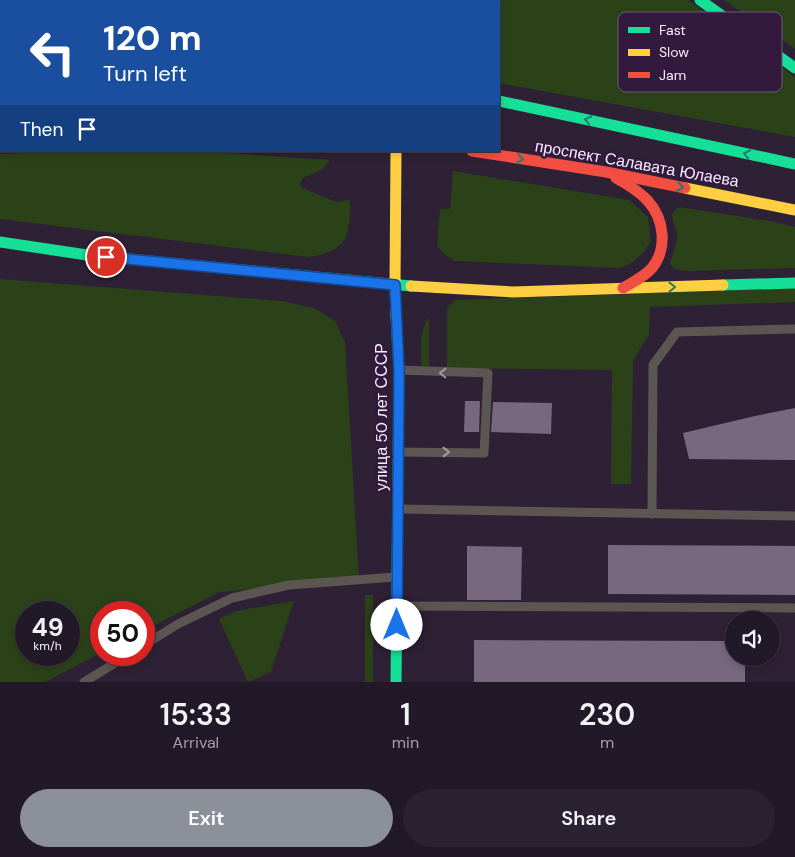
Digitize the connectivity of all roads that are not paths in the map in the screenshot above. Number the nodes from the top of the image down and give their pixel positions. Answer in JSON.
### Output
{"nodes":[{"id":1,"x":700,"y":0,"type":"edge"},
{"id":2,"x":717,"y":12,"type":"edge"},
{"id":3,"x":782,"y":59,"type":"edge"},
{"id":4,"x":795,"y":68,"type":"edge"},
{"id":5,"x":500,"y":101,"type":"edge"},
{"id":6,"x":396,"y":152,"type":"edge"},
{"id":7,"x":478,"y":152,"type":"edge"},
{"id":8,"x":795,"y":164,"type":"edge"},
{"id":9,"x":606,"y":172,"type":"junction"},
{"id":10,"x":795,"y":210,"type":"edge"},
{"id":11,"x":0,"y":242,"type":"edge"},
{"id":12,"x":795,"y":283,"type":"edge"},
{"id":13,"x":395,"y":285,"type":"junction"},
{"id":14,"x":623,"y":288,"type":"junction"},
{"id":15,"x":795,"y":329,"type":"edge"},
{"id":16,"x":399,"y":370,"type":"junction"},
{"id":17,"x":398,"y":452,"type":"junction"},
{"id":18,"x":397,"y":509,"type":"junction"},
{"id":19,"x":652,"y":514,"type":"junction"},
{"id":20,"x":795,"y":516,"type":"edge"},
{"id":21,"x":397,"y":576,"type":"junction"},
{"id":22,"x":397,"y":606,"type":"junction"},
{"id":23,"x":795,"y":608,"type":"edge"},
{"id":24,"x":155,"y":639,"type":"edge"},
{"id":25,"x":110,"y":666,"type":"edge"},
{"id":26,"x":84,"y":682,"type":"edge"},
{"id":27,"x":396,"y":682,"type":"edge"}],
"edges":[{"from":1,"to":2,"type":"main road"},
{"from":3,"to":4,"type":"main road"},
{"from":8,"to":5,"type":"main road","name":"проспект Салавата Юлаева","one_way":true},
{"from":6,"to":13,"type":"main road","name":"улица 50 лет СССР"},
{"from":7,"to":9,"type":"main road","name":"проспект Салавата Юлаева","one_way":true},
{"from":9,"to":10,"type":"main road","name":"проспект Салавата Юлаева","one_way":true},
{"from":9,"to":14,"type":"main road"},
{"from":11,"to":13,"type":"main road"},
{"from":14,"to":12,"type":"main road","one_way":true},
{"from":13,"to":14,"type":"main road"},
{"from":13,"to":16,"type":"main road","name":"улица 50 лет СССР"},
{"from":15,"to":19,"type":"lane"},
{"from":16,"to":17,"type":"main road","name":"улица 50 лет СССР"},
{"from":17,"to":16,"type":"lane","one_way":true},
{"from":17,"to":18,"type":"main road","name":"улица 50 лет СССР"},
{"from":18,"to":19,"type":"lane"},
{"from":18,"to":21,"type":"main road","name":"улица 50 лет СССР"},
{"from":19,"to":20,"type":"lane"},
{"from":21,"to":22,"type":"main road","name":"улица 50 лет СССР"},
{"from":21,"to":24,"type":"lane"},
{"from":22,"to":23,"type":"lane"},
{"from":22,"to":27,"type":"main road","name":"улица 50 лет СССР"},
{"from":25,"to":26,"type":"lane"}]}
